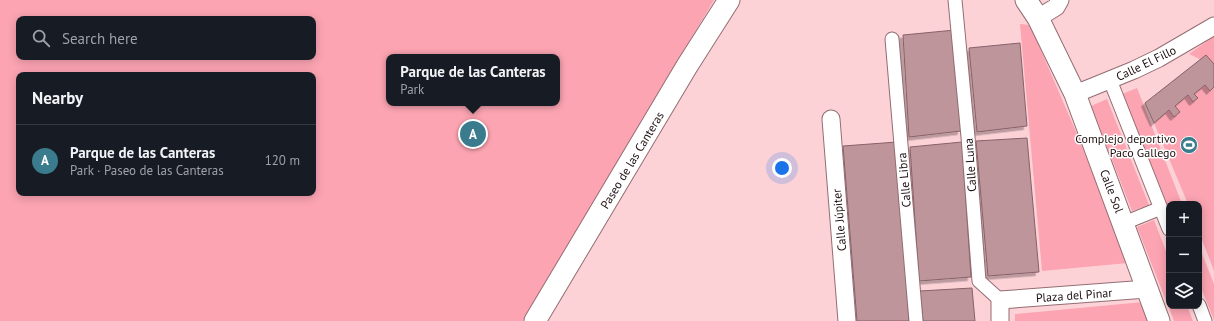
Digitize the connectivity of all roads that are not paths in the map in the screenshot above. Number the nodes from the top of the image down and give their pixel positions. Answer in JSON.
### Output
{"nodes":[{"id":1,"x":729,"y":0,"type":"edge"},
{"id":2,"x":955,"y":0,"type":"edge"},
{"id":3,"x":1026,"y":0,"type":"edge"},
{"id":4,"x":1060,"y":0,"type":"edge"},
{"id":5,"x":1038,"y":18,"type":"junction"},
{"id":6,"x":1214,"y":26,"type":"edge"},
{"id":7,"x":892,"y":39,"type":"dead end"},
{"id":8,"x":1110,"y":80,"type":"junction"},
{"id":9,"x":1075,"y":94,"type":"junction"},
{"id":10,"x":831,"y":119,"type":"dead end"},
{"id":11,"x":1161,"y":208,"type":"junction"},
{"id":12,"x":1166,"y":221,"type":"edge"},
{"id":13,"x":1124,"y":223,"type":"junction"},
{"id":14,"x":1147,"y":289,"type":"junction"},
{"id":15,"x":1000,"y":300,"type":"junction"},
{"id":16,"x":1200,"y":309,"type":"edge"},
{"id":17,"x":535,"y":321,"type":"edge"},
{"id":18,"x":847,"y":321,"type":"edge"},
{"id":19,"x":916,"y":321,"type":"edge"},
{"id":20,"x":1000,"y":321,"type":"edge"},
{"id":21,"x":1159,"y":321,"type":"edge"},
{"id":22,"x":1205,"y":321,"type":"edge"}],
"edges":[{"from":1,"to":17,"type":"street","name":"Paseo de las Canteras"},
{"from":2,"to":15,"type":"street","name":"Calle Luna"},
{"from":3,"to":5,"type":"street","name":"Calle Sol"},
{"from":4,"to":5,"type":"street"},
{"from":5,"to":9,"type":"street","name":"Calle Sol"},
{"from":6,"to":8,"type":"street","name":"Calle El Fillo"},
{"from":7,"to":19,"type":"street","name":"Calle Libra"},
{"from":8,"to":9,"type":"street","name":"Calle El Fillo"},
{"from":8,"to":11,"type":"street"},
{"from":9,"to":13,"type":"street","name":"Calle Sol"},
{"from":10,"to":18,"type":"street","name":"Calle Júpiter"},
{"from":11,"to":12,"type":"street"},
{"from":11,"to":13,"type":"street"},
{"from":13,"to":14,"type":"street","name":"Calle Sol"},
{"from":14,"to":15,"type":"street","name":"Plaza del Pinar"},
{"from":14,"to":21,"type":"street","name":"Calle Sol"},
{"from":15,"to":20,"type":"street"},
{"from":16,"to":22,"type":"street"}]}
